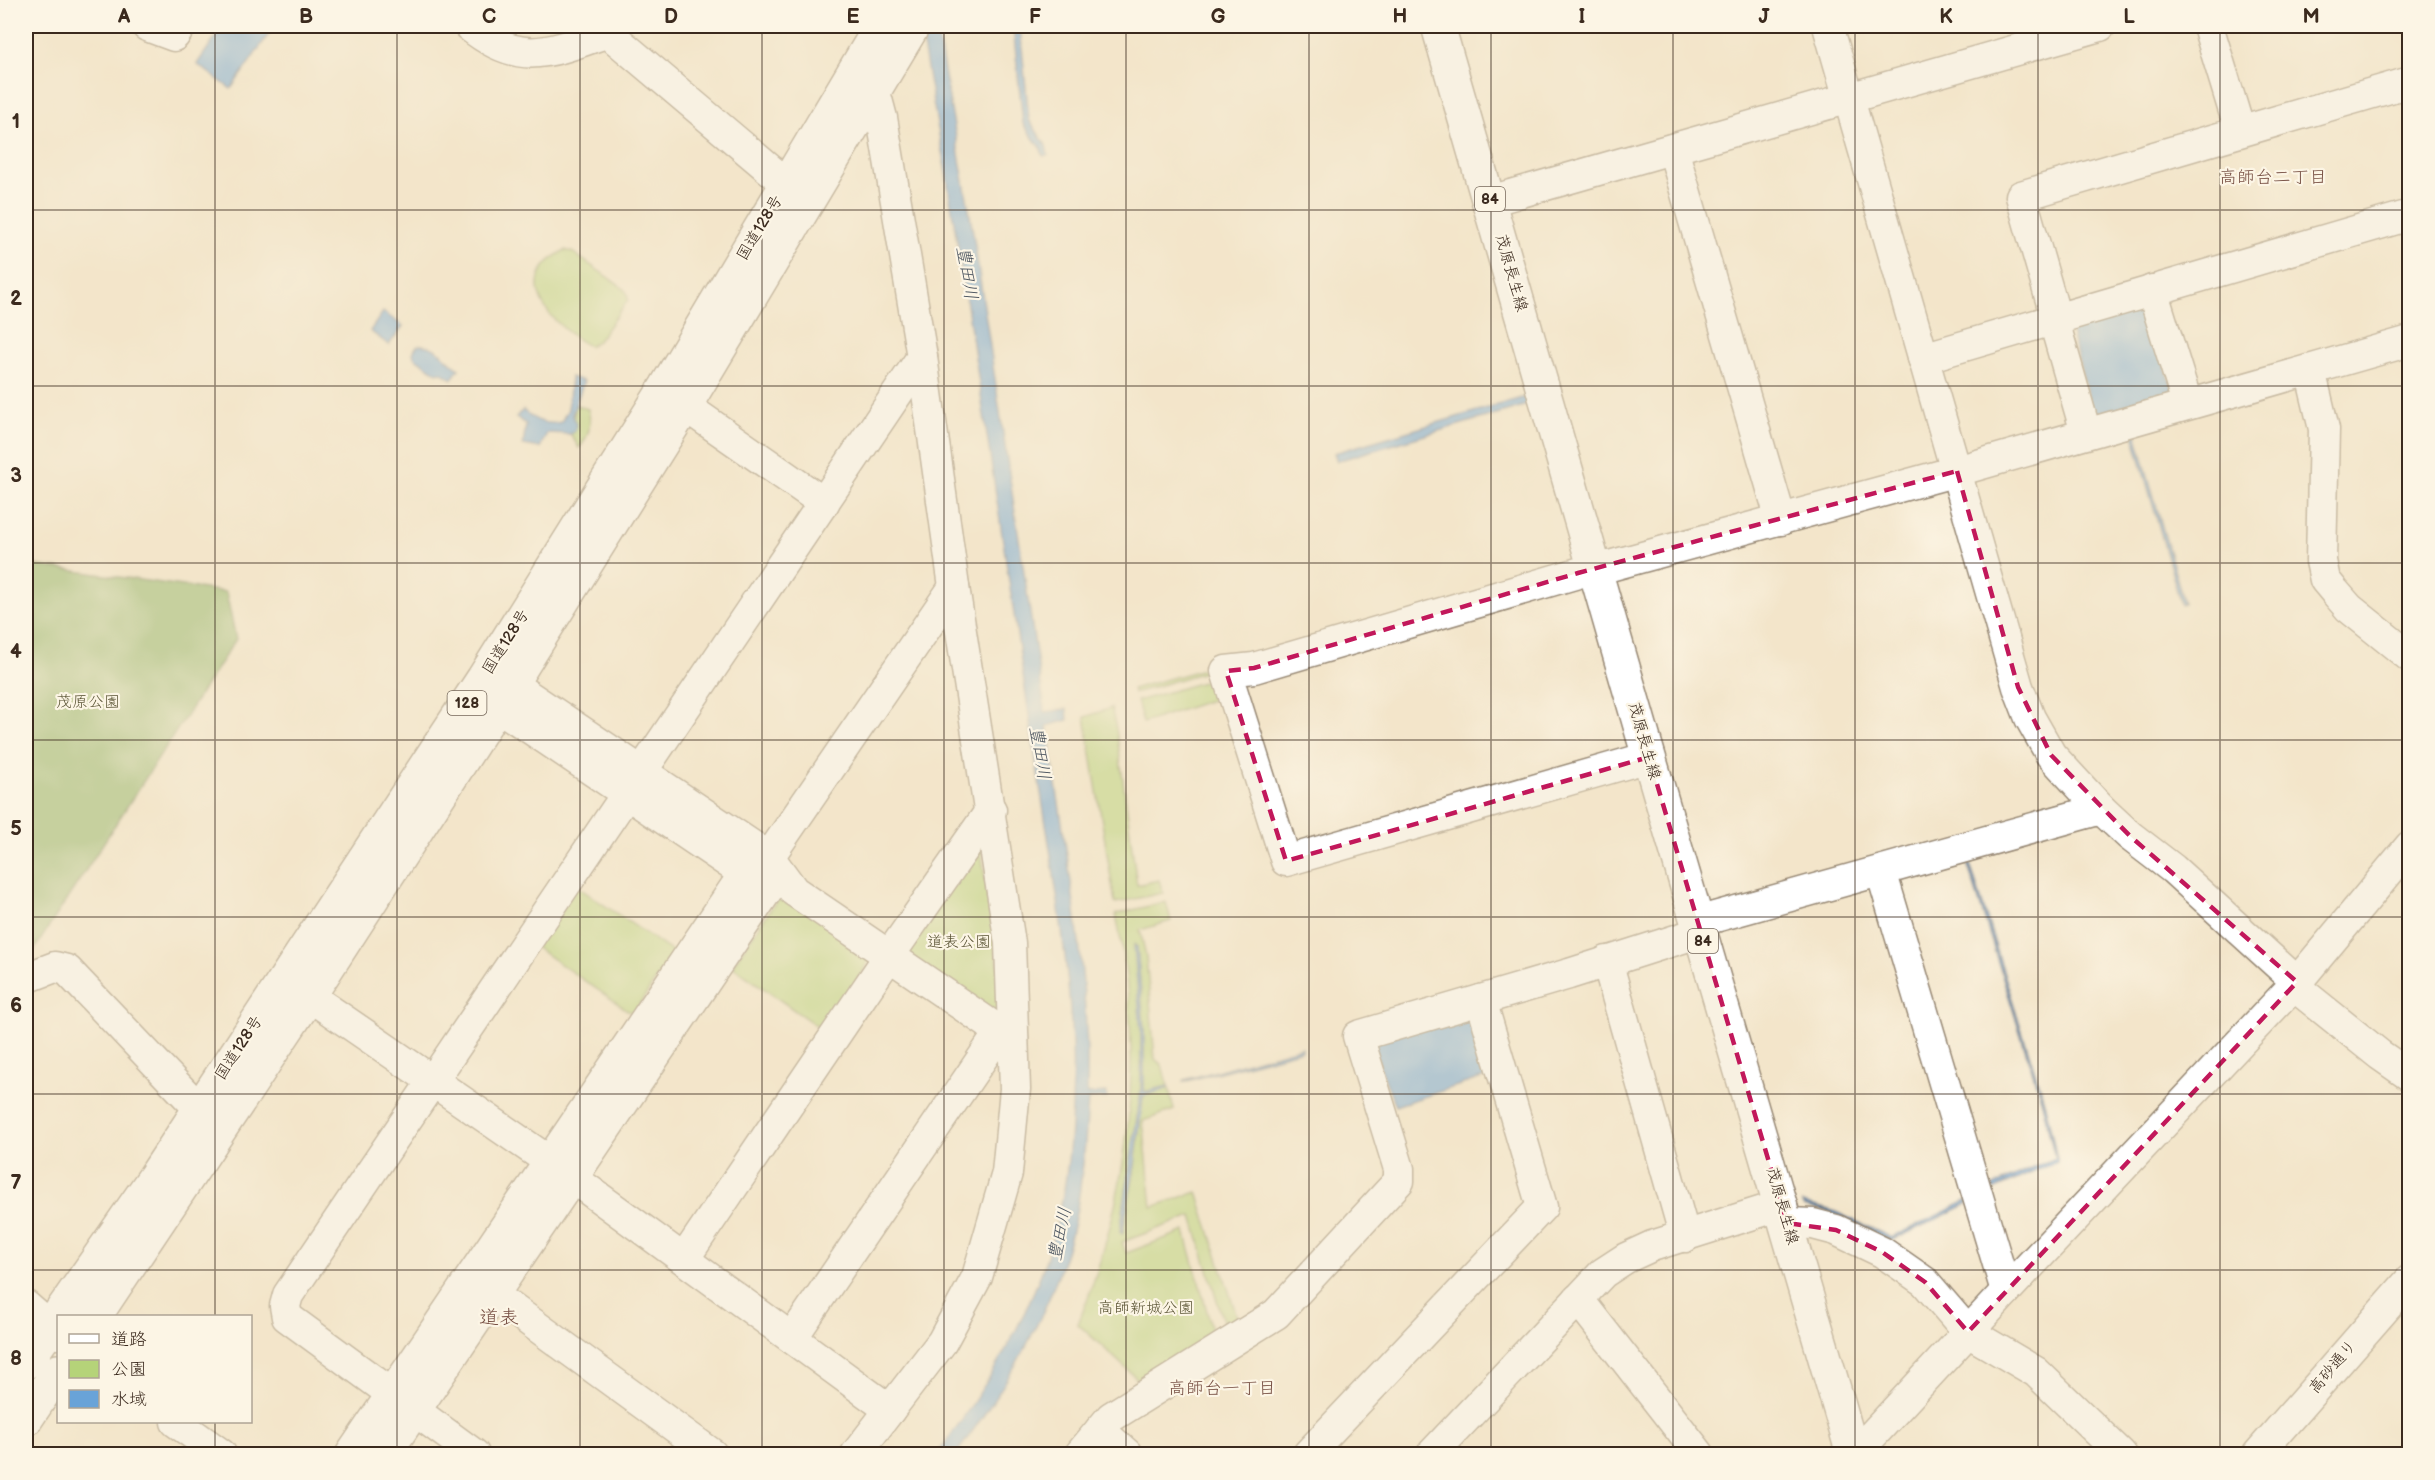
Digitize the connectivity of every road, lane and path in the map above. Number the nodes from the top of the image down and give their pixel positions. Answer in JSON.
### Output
{"nodes":[{"id":1,"x":147,"y":26,"type":"edge"},
{"id":2,"x":181,"y":26,"type":"edge"},
{"id":3,"x":469,"y":26,"type":"edge"},
{"id":4,"x":880,"y":26,"type":"edge"},
{"id":5,"x":913,"y":26,"type":"edge"},
{"id":6,"x":1438,"y":26,"type":"edge"},
{"id":7,"x":1828,"y":26,"type":"edge"},
{"id":8,"x":2100,"y":26,"type":"edge"},
{"id":9,"x":2208,"y":26,"type":"edge"},
{"id":10,"x":604,"y":29,"type":"edge"},
{"id":11,"x":873,"y":73,"type":"junction"},
{"id":12,"x":2409,"y":82,"type":"edge"},
{"id":13,"x":1848,"y":98,"type":"junction"},
{"id":14,"x":2240,"y":131,"type":"junction"},
{"id":15,"x":1673,"y":149,"type":"junction"},
{"id":16,"x":798,"y":191,"type":"junction"},
{"id":17,"x":1491,"y":201,"type":"junction"},
{"id":18,"x":2409,"y":215,"type":"edge"},
{"id":19,"x":2152,"y":290,"type":"junction"},
{"id":20,"x":2056,"y":318,"type":"junction"},
{"id":21,"x":2409,"y":341,"type":"edge"},
{"id":22,"x":922,"y":357,"type":"junction"},
{"id":23,"x":1923,"y":358,"type":"junction"},
{"id":24,"x":2310,"y":370,"type":"junction"},
{"id":25,"x":2187,"y":403,"type":"junction"},
{"id":26,"x":685,"y":406,"type":"junction"},
{"id":27,"x":2086,"y":434,"type":"junction"},
{"id":28,"x":1957,"y":471,"type":"junction"},
{"id":29,"x":824,"y":503,"type":"junction"},
{"id":30,"x":1781,"y":520,"type":"junction"},
{"id":31,"x":1595,"y":570,"type":"junction"},
{"id":32,"x":954,"y":587,"type":"junction"},
{"id":33,"x":2409,"y":657,"type":"edge"},
{"id":34,"x":497,"y":690,"type":"junction"},
{"id":35,"x":1648,"y":757,"type":"junction"},
{"id":36,"x":643,"y":771,"type":"junction"},
{"id":37,"x":626,"y":796,"type":"junction"},
{"id":38,"x":2101,"y":809,"type":"junction"},
{"id":39,"x":991,"y":810,"type":"junction"},
{"id":40,"x":2409,"y":846,"type":"edge"},
{"id":41,"x":769,"y":857,"type":"junction"},
{"id":42,"x":1881,"y":871,"type":"junction"},
{"id":43,"x":769,"y":885,"type":"junction"},
{"id":44,"x":1699,"y":927,"type":"junction"},
{"id":45,"x":889,"y":956,"type":"junction"},
{"id":46,"x":1607,"y":961,"type":"junction"},
{"id":47,"x":26,"y":978,"type":"edge"},
{"id":48,"x":2297,"y":982,"type":"junction"},
{"id":49,"x":309,"y":996,"type":"junction"},
{"id":50,"x":1481,"y":1000,"type":"junction"},
{"id":51,"x":1006,"y":1036,"type":"junction"},
{"id":52,"x":2409,"y":1076,"type":"edge"},
{"id":53,"x":433,"y":1083,"type":"junction"},
{"id":54,"x":211,"y":1116,"type":"junction"},
{"id":55,"x":560,"y":1169,"type":"junction"},
{"id":56,"x":1785,"y":1214,"type":"junction"},
{"id":57,"x":1685,"y":1237,"type":"junction"},
{"id":58,"x":684,"y":1259,"type":"junction"},
{"id":59,"x":2409,"y":1280,"type":"edge"},
{"id":60,"x":2006,"y":1291,"type":"junction"},
{"id":61,"x":495,"y":1296,"type":"junction"},
{"id":62,"x":1578,"y":1299,"type":"junction"},
{"id":63,"x":96,"y":1315,"type":"edge"},
{"id":64,"x":44,"y":1322,"type":"edge"},
{"id":65,"x":1968,"y":1332,"type":"junction"},
{"id":66,"x":792,"y":1338,"type":"junction"},
{"id":67,"x":26,"y":1362,"type":"edge"},
{"id":68,"x":57,"y":1372,"type":"edge"},
{"id":69,"x":403,"y":1403,"type":"junction"},
{"id":70,"x":890,"y":1410,"type":"junction"},
{"id":71,"x":26,"y":1419,"type":"edge"},
{"id":72,"x":177,"y":1423,"type":"edge"},
{"id":73,"x":1100,"y":1430,"type":"junction"},
{"id":74,"x":221,"y":1455,"type":"edge"},
{"id":75,"x":351,"y":1455,"type":"edge"},
{"id":76,"x":386,"y":1455,"type":"edge"},
{"id":77,"x":474,"y":1455,"type":"edge"},
{"id":78,"x":712,"y":1455,"type":"edge"},
{"id":79,"x":856,"y":1455,"type":"edge"},
{"id":80,"x":1080,"y":1455,"type":"edge"},
{"id":81,"x":1127,"y":1455,"type":"edge"},
{"id":82,"x":1308,"y":1455,"type":"edge"},
{"id":83,"x":1432,"y":1455,"type":"edge"},
{"id":84,"x":1699,"y":1455,"type":"edge"},
{"id":85,"x":1854,"y":1455,"type":"edge"},
{"id":86,"x":2121,"y":1455,"type":"edge"},
{"id":87,"x":2258,"y":1455,"type":"edge"}],
"edges":[{"from":1,"to":2,"type":"street"},
{"from":3,"to":10,"type":"street"},
{"from":4,"to":11,"type":"main road","name":"国道128号","number":"128"},
{"from":5,"to":11,"type":"main road","name":"国道128号","number":"128"},
{"from":6,"to":17,"type":"main road","name":"茂原長生線","number":"84"},
{"from":7,"to":13,"type":"street"},
{"from":8,"to":13,"type":"street"},
{"from":9,"to":14,"type":"street"},
{"from":10,"to":16,"type":"street"},
{"from":11,"to":16,"type":"main road","name":"国道128号","number":"128"},
{"from":11,"to":22,"type":"street"},
{"from":12,"to":14,"type":"street"},
{"from":13,"to":15,"type":"street"},
{"from":13,"to":23,"type":"street"},
{"from":14,"to":20,"type":"street"},
{"from":15,"to":17,"type":"street"},
{"from":15,"to":30,"type":"street"},
{"from":16,"to":26,"type":"main road","name":"国道128号","number":"128"},
{"from":16,"to":34,"type":"main road","name":"国道128号","number":"128"},
{"from":17,"to":31,"type":"main road","name":"茂原長生線","number":"84"},
{"from":18,"to":19,"type":"street"},
{"from":19,"to":20,"type":"street"},
{"from":19,"to":25,"type":"street"},
{"from":20,"to":23,"type":"street"},
{"from":20,"to":27,"type":"street"},
{"from":21,"to":24,"type":"street"},
{"from":22,"to":29,"type":"street"},
{"from":22,"to":32,"type":"street"},
{"from":23,"to":28,"type":"street"},
{"from":24,"to":25,"type":"street"},
{"from":24,"to":33,"type":"street"},
{"from":25,"to":27,"type":"street"},
{"from":26,"to":29,"type":"street"},
{"from":26,"to":34,"type":"main road","name":"国道128号","number":"128"},
{"from":27,"to":28,"type":"street"},
{"from":28,"to":30,"type":"street"},
{"from":28,"to":38,"type":"street"},
{"from":29,"to":36,"type":"street"},
{"from":30,"to":31,"type":"street"},
{"from":31,"to":35,"type":"main road","name":"茂原長生線","number":"84"},
{"from":31,"to":35,"type":"street"},
{"from":32,"to":39,"type":"street"},
{"from":32,"to":41,"type":"street"},
{"from":34,"to":36,"type":"street"},
{"from":34,"to":37,"type":"street"},
{"from":34,"to":49,"type":"main road","name":"国道128号","number":"128"},
{"from":34,"to":54,"type":"main road","name":"国道128号","number":"128"},
{"from":35,"to":44,"type":"main road","name":"茂原長生線","number":"84"},
{"from":36,"to":37,"type":"street"},
{"from":36,"to":41,"type":"street"},
{"from":37,"to":43,"type":"street"},
{"from":37,"to":53,"type":"street"},
{"from":38,"to":42,"type":"street"},
{"from":38,"to":48,"type":"street"},
{"from":39,"to":45,"type":"street"},
{"from":39,"to":51,"type":"street"},
{"from":40,"to":48,"type":"street"},
{"from":41,"to":43,"type":"street"},
{"from":42,"to":44,"type":"street"},
{"from":42,"to":60,"type":"street"},
{"from":43,"to":45,"type":"street"},
{"from":43,"to":55,"type":"street"},
{"from":44,"to":46,"type":"street"},
{"from":44,"to":56,"type":"main road","name":"茂原長生線","number":"84"},
{"from":45,"to":51,"type":"street"},
{"from":45,"to":58,"type":"street"},
{"from":46,"to":50,"type":"street"},
{"from":46,"to":57,"type":"street"},
{"from":47,"to":54,"type":"street"},
{"from":48,"to":52,"type":"street"},
{"from":48,"to":60,"type":"street"},
{"from":49,"to":53,"type":"street"},
{"from":49,"to":54,"type":"main road","name":"国道128号","number":"128"},
{"from":50,"to":73,"type":"street"},
{"from":50,"to":82,"type":"street"},
{"from":51,"to":66,"type":"street"},
{"from":51,"to":70,"type":"street"},
{"from":53,"to":55,"type":"street"},
{"from":53,"to":69,"type":"street"},
{"from":54,"to":63,"type":"main road","name":"国道128号","number":"128"},
{"from":54,"to":64,"type":"main road","name":"国道128号","number":"128"},
{"from":55,"to":58,"type":"street"},
{"from":55,"to":61,"type":"street"},
{"from":55,"to":69,"type":"street"},
{"from":56,"to":57,"type":"street"},
{"from":56,"to":65,"type":"street"},
{"from":56,"to":85,"type":"main road","name":"茂原長生線","number":"84"},
{"from":57,"to":62,"type":"street"},
{"from":58,"to":66,"type":"street"},
{"from":59,"to":87,"type":"street","name":"高砂通り"},
{"from":60,"to":65,"type":"street"},
{"from":61,"to":69,"type":"street"},
{"from":61,"to":78,"type":"street"},
{"from":62,"to":83,"type":"street"},
{"from":62,"to":84,"type":"street"},
{"from":64,"to":67,"type":"main road","name":"国道128号","number":"128"},
{"from":65,"to":85,"type":"street"},
{"from":65,"to":86,"type":"street"},
{"from":66,"to":70,"type":"street"},
{"from":68,"to":71,"type":"main road"},
{"from":69,"to":75,"type":"street"},
{"from":69,"to":76,"type":"street"},
{"from":69,"to":77,"type":"street"},
{"from":70,"to":79,"type":"street"},
{"from":72,"to":74,"type":"street"},
{"from":73,"to":80,"type":"street"},
{"from":73,"to":81,"type":"street"}]}
